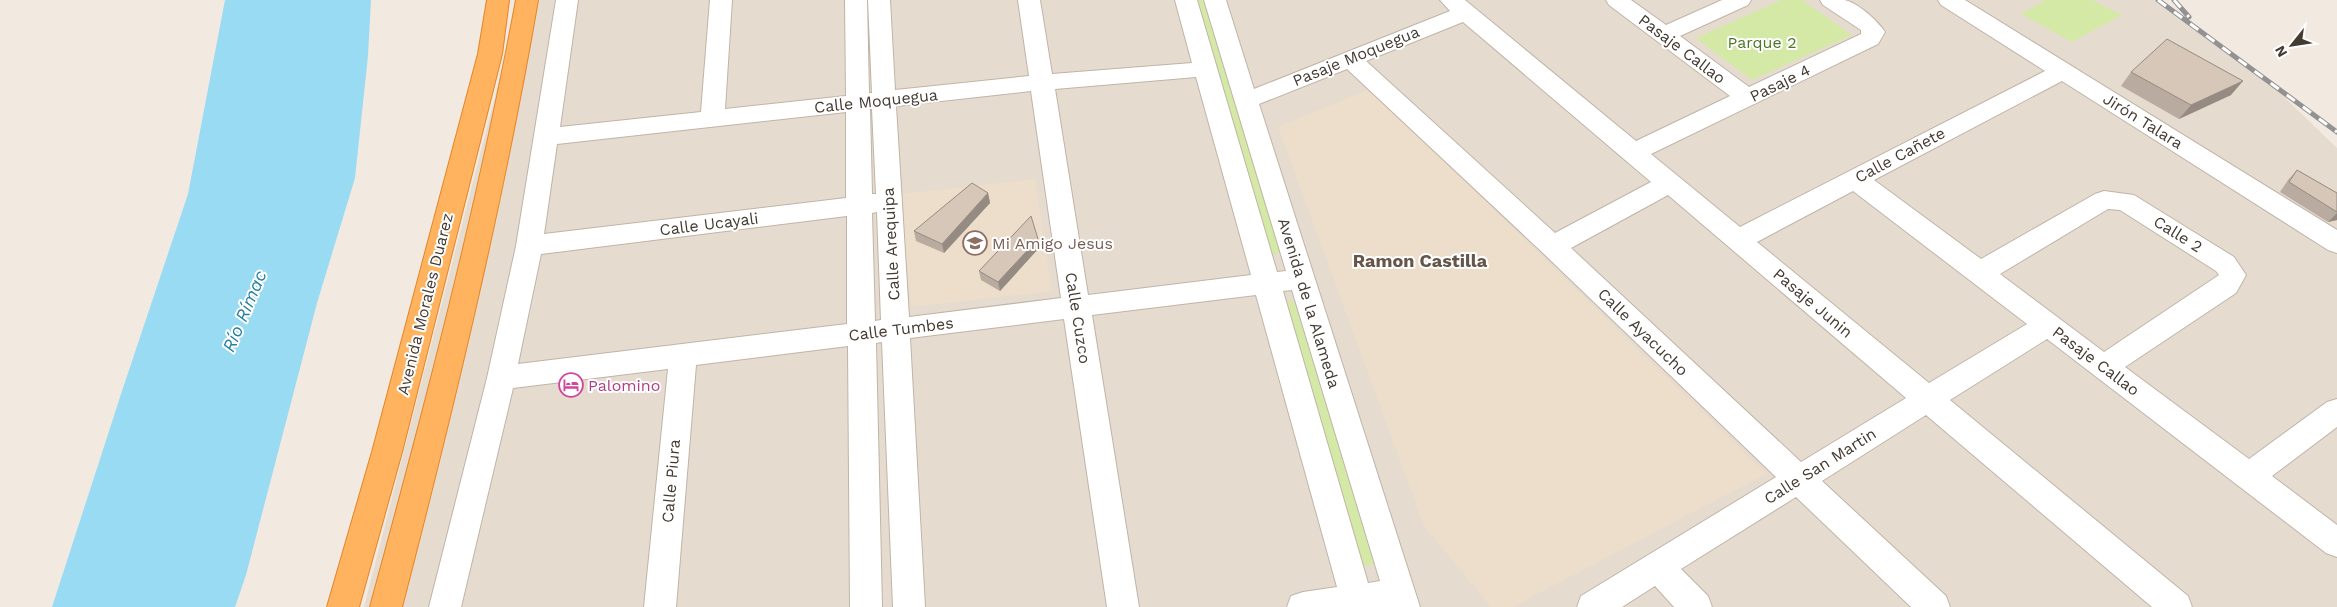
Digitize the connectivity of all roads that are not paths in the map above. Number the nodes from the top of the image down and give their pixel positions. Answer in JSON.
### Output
{"nodes":[{"id":1,"x":498,"y":0,"type":"edge"},
{"id":2,"x":527,"y":0,"type":"edge"},
{"id":3,"x":567,"y":0,"type":"edge"},
{"id":4,"x":721,"y":0,"type":"edge"},
{"id":5,"x":856,"y":0,"type":"edge"},
{"id":6,"x":879,"y":0,"type":"edge"},
{"id":7,"x":1029,"y":0,"type":"edge"},
{"id":8,"x":1186,"y":0,"type":"edge"},
{"id":9,"x":1217,"y":0,"type":"edge"},
{"id":10,"x":1617,"y":0,"type":"edge"},
{"id":11,"x":1740,"y":0,"type":"edge"},
{"id":12,"x":1831,"y":0,"type":"edge"},
{"id":13,"x":1950,"y":0,"type":"edge"},
{"id":14,"x":1458,"y":6,"type":"edge"},
{"id":15,"x":1664,"y":35,"type":"junction"},
{"id":16,"x":1350,"y":59,"type":"junction"},
{"id":17,"x":1206,"y":69,"type":"junction"},
{"id":18,"x":2063,"y":71,"type":"junction"},
{"id":19,"x":1042,"y":82,"type":"junction"},
{"id":20,"x":1748,"y":98,"type":"junction"},
{"id":21,"x":1248,"y":100,"type":"junction"},
{"id":22,"x":871,"y":101,"type":"junction"},
{"id":23,"x":712,"y":119,"type":"junction"},
{"id":24,"x":547,"y":137,"type":"junction"},
{"id":25,"x":1634,"y":152,"type":"junction"},
{"id":26,"x":1855,"y":179,"type":"junction"},
{"id":27,"x":1670,"y":182,"type":"junction"},
{"id":28,"x":889,"y":202,"type":"junction"},
{"id":29,"x":859,"y":205,"type":"junction"},
{"id":30,"x":1738,"y":240,"type":"junction"},
{"id":31,"x":2337,"y":243,"type":"edge"},
{"id":32,"x":529,"y":246,"type":"junction"},
{"id":33,"x":1552,"y":246,"type":"junction"},
{"id":34,"x":1979,"y":273,"type":"junction"},
{"id":35,"x":1301,"y":279,"type":"junction"},
{"id":36,"x":1267,"y":284,"type":"junction"},
{"id":37,"x":1076,"y":307,"type":"junction"},
{"id":38,"x":2047,"y":325,"type":"junction"},
{"id":39,"x":896,"y":329,"type":"junction"},
{"id":40,"x":861,"y":334,"type":"junction"},
{"id":41,"x":682,"y":356,"type":"junction"},
{"id":42,"x":2103,"y":366,"type":"junction"},
{"id":43,"x":501,"y":378,"type":"junction"},
{"id":44,"x":1927,"y":399,"type":"junction"},
{"id":45,"x":2337,"y":412,"type":"edge"},
{"id":46,"x":2249,"y":476,"type":"junction"},
{"id":47,"x":1798,"y":480,"type":"junction"},
{"id":48,"x":2337,"y":543,"type":"edge"},
{"id":49,"x":1658,"y":567,"type":"junction"},
{"id":50,"x":1401,"y":600,"type":"edge"},
{"id":51,"x":1358,"y":603,"type":"edge"},
{"id":52,"x":344,"y":607,"type":"edge"},
{"id":53,"x":386,"y":607,"type":"edge"},
{"id":54,"x":445,"y":607,"type":"edge"},
{"id":55,"x":660,"y":607,"type":"edge"},
{"id":56,"x":866,"y":607,"type":"edge"},
{"id":57,"x":909,"y":607,"type":"edge"},
{"id":58,"x":1122,"y":607,"type":"edge"},
{"id":59,"x":1303,"y":607,"type":"edge"},
{"id":60,"x":1593,"y":607,"type":"edge"},
{"id":61,"x":1696,"y":607,"type":"edge"},
{"id":62,"x":1934,"y":607,"type":"edge"},
{"id":63,"x":2176,"y":607,"type":"edge"}],
"edges":[{"from":1,"to":52,"type":"highway","name":"Avenida Morales Duarez"},
{"from":2,"to":53,"type":"highway"},
{"from":3,"to":24,"type":"street"},
{"from":4,"to":23,"type":"street"},
{"from":5,"to":22,"type":"street","name":"Calle Arequipa"},
{"from":6,"to":22,"type":"street","name":"Calle Arequipa"},
{"from":7,"to":19,"type":"street","name":"Calle Cuzco"},
{"from":8,"to":17,"type":"street","name":"Avenida de la Alameda"},
{"from":9,"to":21,"type":"street","name":"Avenida de la Alameda"},
{"from":10,"to":15,"type":"street","name":"Pasaje Callao"},
{"from":11,"to":15,"type":"street"},
{"from":12,"to":20,"type":"street","name":"Pasaje 4"},
{"from":13,"to":18,"type":"street","name":"Jirón Talara"},
{"from":14,"to":16,"type":"street","name":"Pasaje Moquegua"},
{"from":14,"to":25,"type":"street","name":"Pasaje Junin"},
{"from":15,"to":20,"type":"street","name":"Pasaje Callao"},
{"from":16,"to":21,"type":"street","name":"Pasaje Moquegua"},
{"from":16,"to":33,"type":"street","name":"Calle Ayacucho"},
{"from":17,"to":19,"type":"street","name":"Calle Moquegua"},
{"from":17,"to":36,"type":"street","name":"Avenida de la Alameda"},
{"from":18,"to":26,"type":"street","name":"Calle Cañete"},
{"from":18,"to":31,"type":"street","name":"Jirón Talara"},
{"from":19,"to":22,"type":"street","name":"Calle Moquegua"},
{"from":19,"to":37,"type":"street","name":"Calle Cuzco"},
{"from":20,"to":25,"type":"street","name":"Pasaje 4"},
{"from":21,"to":35,"type":"street","name":"Avenida de la Alameda"},
{"from":22,"to":23,"type":"street","name":"Calle Moquegua"},
{"from":22,"to":28,"type":"street","name":"Calle Arequipa"},
{"from":22,"to":29,"type":"street","name":"Calle Arequipa"},
{"from":23,"to":24,"type":"street","name":"Calle Moquegua"},
{"from":24,"to":32,"type":"street"},
{"from":25,"to":27,"type":"street","name":"Pasaje Junin"},
{"from":26,"to":30,"type":"street","name":"Calle Cañete"},
{"from":26,"to":34,"type":"street","name":"Pasaje Callao"},
{"from":27,"to":30,"type":"street","name":"Pasaje Junin"},
{"from":27,"to":33,"type":"street"},
{"from":28,"to":29,"type":"street","name":"Calle Ucayali"},
{"from":28,"to":39,"type":"street","name":"Calle Arequipa"},
{"from":29,"to":32,"type":"street","name":"Calle Ucayali"},
{"from":29,"to":40,"type":"street","name":"Calle Arequipa"},
{"from":30,"to":44,"type":"street","name":"Pasaje Junin"},
{"from":32,"to":43,"type":"street"},
{"from":33,"to":47,"type":"street","name":"Calle Ayacucho"},
{"from":34,"to":38,"type":"street","name":"Pasaje Callao"},
{"from":34,"to":42,"type":"street","name":"Calle 2"},
{"from":35,"to":36,"type":"street","name":"Calle Tumbes"},
{"from":35,"to":50,"type":"street","name":"Avenida de la Alameda"},
{"from":36,"to":37,"type":"street","name":"Calle Tumbes"},
{"from":36,"to":51,"type":"street","name":"Avenida de la Alameda"},
{"from":37,"to":39,"type":"street","name":"Calle Tumbes"},
{"from":37,"to":58,"type":"street","name":"Calle Cuzco"},
{"from":38,"to":42,"type":"street","name":"Pasaje Callao"},
{"from":38,"to":44,"type":"street","name":"Calle San Martin"},
{"from":39,"to":40,"type":"street","name":"Calle Tumbes"},
{"from":39,"to":57,"type":"street","name":"Calle Arequipa"},
{"from":40,"to":41,"type":"street","name":"Calle Tumbes"},
{"from":40,"to":56,"type":"street","name":"Calle Arequipa"},
{"from":41,"to":43,"type":"street","name":"Calle Tumbes"},
{"from":41,"to":55,"type":"street","name":"Calle Piura"},
{"from":42,"to":46,"type":"street","name":"Pasaje Callao"},
{"from":43,"to":54,"type":"street"},
{"from":44,"to":47,"type":"street","name":"Calle San Martin"},
{"from":44,"to":63,"type":"street","name":"Pasaje Junin"},
{"from":45,"to":46,"type":"street"},
{"from":46,"to":48,"type":"street","name":"Pasaje Callao"},
{"from":47,"to":49,"type":"street","name":"Calle San Martin"},
{"from":47,"to":62,"type":"street","name":"Calle Ayacucho"},
{"from":49,"to":60,"type":"street","name":"Calle San Martin"},
{"from":49,"to":61,"type":"street"},
{"from":50,"to":51,"type":"street"},
{"from":51,"to":59,"type":"street"}]}
